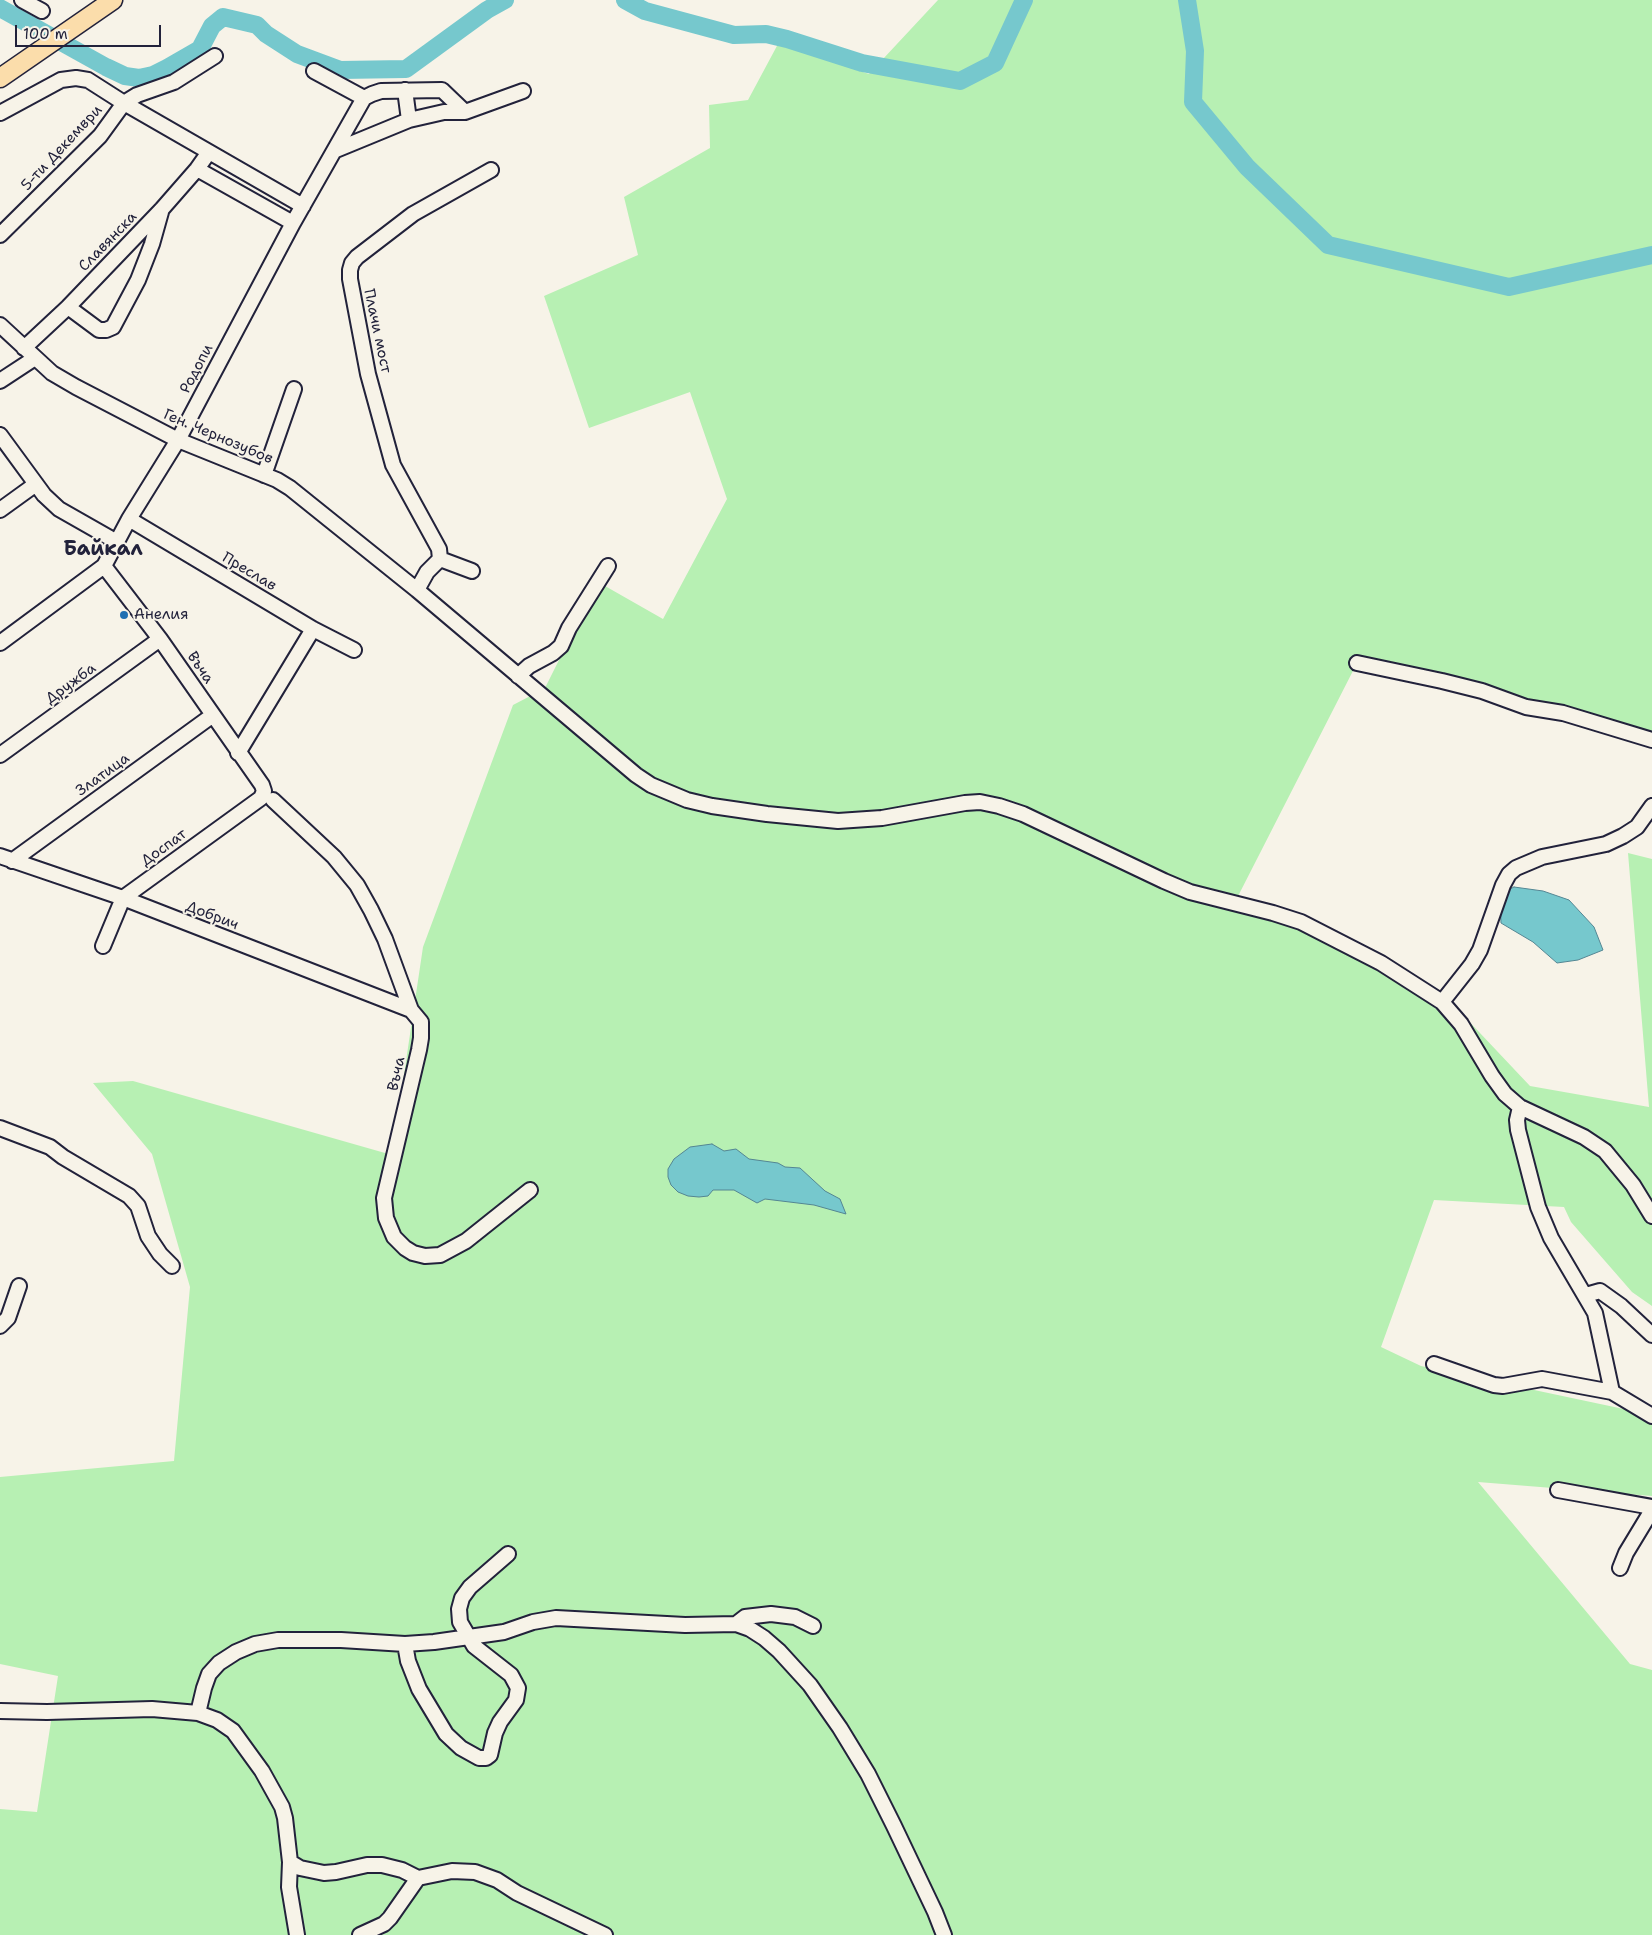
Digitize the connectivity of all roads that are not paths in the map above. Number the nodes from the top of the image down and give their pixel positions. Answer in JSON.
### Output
{"nodes":[{"id":1,"x":22,"y":0,"type":"edge"},
{"id":2,"x":113,"y":0,"type":"edge"},
{"id":3,"x":42,"y":11,"type":"dead end"},
{"id":4,"x":215,"y":56,"type":"dead end"},
{"id":5,"x":314,"y":71,"type":"dead end"},
{"id":6,"x":2,"y":77,"type":"edge"},
{"id":7,"x":405,"y":90,"type":"junction"},
{"id":8,"x":523,"y":91,"type":"dead end"},
{"id":9,"x":364,"y":98,"type":"junction"},
{"id":10,"x":124,"y":103,"type":"junction"},
{"id":11,"x":465,"y":112,"type":"junction"},
{"id":12,"x":0,"y":113,"type":"edge"},
{"id":13,"x":409,"y":120,"type":"junction"},
{"id":14,"x":336,"y":150,"type":"junction"},
{"id":15,"x":209,"y":152,"type":"junction"},
{"id":16,"x":197,"y":169,"type":"junction"},
{"id":17,"x":491,"y":170,"type":"dead end"},
{"id":18,"x":303,"y":206,"type":"junction"},
{"id":19,"x":162,"y":209,"type":"junction"},
{"id":20,"x":293,"y":223,"type":"junction"},
{"id":21,"x":0,"y":235,"type":"edge"},
{"id":22,"x":68,"y":307,"type":"junction"},
{"id":23,"x":0,"y":325,"type":"edge"},
{"id":24,"x":24,"y":348,"type":"junction"},
{"id":25,"x":35,"y":358,"type":"junction"},
{"id":26,"x":0,"y":381,"type":"edge"},
{"id":27,"x":294,"y":389,"type":"dead end"},
{"id":28,"x":0,"y":435,"type":"edge"},
{"id":29,"x":178,"y":440,"type":"junction"},
{"id":30,"x":264,"y":475,"type":"junction"},
{"id":31,"x":36,"y":484,"type":"junction"},
{"id":32,"x":0,"y":510,"type":"edge"},
{"id":33,"x":129,"y":519,"type":"junction"},
{"id":34,"x":117,"y":542,"type":"junction"},
{"id":35,"x":440,"y":559,"type":"junction"},
{"id":36,"x":104,"y":566,"type":"junction"},
{"id":37,"x":608,"y":566,"type":"dead end"},
{"id":38,"x":472,"y":571,"type":"dead end"},
{"id":39,"x":416,"y":590,"type":"junction"},
{"id":40,"x":313,"y":629,"type":"junction"},
{"id":41,"x":160,"y":639,"type":"junction"},
{"id":42,"x":0,"y":643,"type":"edge"},
{"id":43,"x":354,"y":650,"type":"dead end"},
{"id":44,"x":1357,"y":663,"type":"dead end"},
{"id":45,"x":518,"y":676,"type":"junction"},
{"id":46,"x":212,"y":716,"type":"junction"},
{"id":47,"x":1652,"y":740,"type":"edge"},
{"id":48,"x":238,"y":752,"type":"junction"},
{"id":49,"x":0,"y":755,"type":"edge"},
{"id":50,"x":268,"y":796,"type":"junction"},
{"id":51,"x":1652,"y":806,"type":"edge"},
{"id":52,"x":6,"y":859,"type":"edge"},
{"id":53,"x":123,"y":898,"type":"junction"},
{"id":54,"x":103,"y":946,"type":"dead end"},
{"id":55,"x":1442,"y":1002,"type":"junction"},
{"id":56,"x":411,"y":1010,"type":"junction"},
{"id":57,"x":1520,"y":1108,"type":"junction"},
{"id":58,"x":0,"y":1128,"type":"edge"},
{"id":59,"x":530,"y":1190,"type":"dead end"},
{"id":60,"x":1652,"y":1216,"type":"edge"},
{"id":61,"x":172,"y":1266,"type":"dead end"},
{"id":62,"x":19,"y":1286,"type":"dead end"},
{"id":63,"x":1586,"y":1295,"type":"junction"},
{"id":64,"x":0,"y":1326,"type":"edge"},
{"id":65,"x":1652,"y":1335,"type":"edge"},
{"id":66,"x":1434,"y":1364,"type":"dead end"},
{"id":67,"x":1612,"y":1392,"type":"junction"},
{"id":68,"x":1652,"y":1416,"type":"edge"},
{"id":69,"x":1558,"y":1490,"type":"dead end"},
{"id":70,"x":1652,"y":1508,"type":"edge"},
{"id":71,"x":508,"y":1554,"type":"dead end"},
{"id":72,"x":1620,"y":1568,"type":"dead end"},
{"id":73,"x":736,"y":1624,"type":"junction"},
{"id":74,"x":813,"y":1626,"type":"dead end"},
{"id":75,"x":468,"y":1637,"type":"junction"},
{"id":76,"x":405,"y":1644,"type":"junction"},
{"id":77,"x":0,"y":1710,"type":"edge"},
{"id":78,"x":198,"y":1713,"type":"junction"},
{"id":79,"x":290,"y":1862,"type":"junction"},
{"id":80,"x":418,"y":1878,"type":"junction"},
{"id":81,"x":298,"y":1935,"type":"edge"},
{"id":82,"x":360,"y":1935,"type":"edge"},
{"id":83,"x":605,"y":1935,"type":"edge"},
{"id":84,"x":944,"y":1935,"type":"edge"}],
"edges":[{"from":1,"to":3,"type":"street"},
{"from":2,"to":6,"type":"main road"},
{"from":4,"to":10,"type":"street"},
{"from":5,"to":9,"type":"street"},
{"from":7,"to":9,"type":"street"},
{"from":7,"to":11,"type":"street"},
{"from":7,"to":13,"type":"street"},
{"from":8,"to":11,"type":"street"},
{"from":9,"to":14,"type":"street","name":"Родопи"},
{"from":10,"to":12,"type":"street"},
{"from":10,"to":15,"type":"street"},
{"from":10,"to":21,"type":"street","name":"5-ти Декември"},
{"from":11,"to":13,"type":"street"},
{"from":13,"to":14,"type":"street"},
{"from":14,"to":18,"type":"street","name":"Родопи"},
{"from":15,"to":16,"type":"street","name":"Славянска"},
{"from":15,"to":18,"type":"street"},
{"from":16,"to":19,"type":"street","name":"Славянска"},
{"from":16,"to":20,"type":"street"},
{"from":17,"to":35,"type":"street","name":"Плачи мост"},
{"from":18,"to":20,"type":"street","name":"Родопи"},
{"from":19,"to":22,"type":"street","name":"Славянска"},
{"from":19,"to":22,"type":"street"},
{"from":20,"to":29,"type":"street","name":"Родопи"},
{"from":22,"to":24,"type":"street","name":"Славянска"},
{"from":23,"to":24,"type":"street","name":"Ген. Чернозубов"},
{"from":24,"to":25,"type":"street","name":"Ген. Чернозубов"},
{"from":25,"to":26,"type":"street"},
{"from":25,"to":29,"type":"street","name":"Ген. Чернозубов"},
{"from":27,"to":30,"type":"street"},
{"from":28,"to":31,"type":"street"},
{"from":29,"to":30,"type":"street","name":"Ген. Чернозубов"},
{"from":29,"to":33,"type":"street","name":"Родопи"},
{"from":30,"to":39,"type":"street","name":"Ген. Чернозубов"},
{"from":31,"to":32,"type":"street"},
{"from":31,"to":34,"type":"street"},
{"from":33,"to":34,"type":"street","name":"Родопи"},
{"from":33,"to":40,"type":"street","name":"Преслав"},
{"from":34,"to":36,"type":"street","name":"Родопи"},
{"from":35,"to":38,"type":"street"},
{"from":35,"to":39,"type":"street"},
{"from":36,"to":41,"type":"street","name":"Въча"},
{"from":36,"to":42,"type":"street","name":"Родопи"},
{"from":37,"to":45,"type":"street"},
{"from":39,"to":45,"type":"street","name":"Ген. Чернозубов"},
{"from":40,"to":43,"type":"street","name":"Преслав"},
{"from":40,"to":48,"type":"street"},
{"from":41,"to":46,"type":"street","name":"Въча"},
{"from":41,"to":49,"type":"street","name":"Дружба"},
{"from":44,"to":47,"type":"street"},
{"from":45,"to":55,"type":"street","name":"Ген. Чернозубов"},
{"from":46,"to":48,"type":"street","name":"Въча"},
{"from":46,"to":52,"type":"street","name":"Златица"},
{"from":48,"to":50,"type":"street","name":"Въча"},
{"from":50,"to":53,"type":"street","name":"Доспат"},
{"from":50,"to":56,"type":"street","name":"Въча"},
{"from":51,"to":55,"type":"street"},
{"from":52,"to":53,"type":"street","name":"Добрич"},
{"from":53,"to":54,"type":"street"},
{"from":53,"to":56,"type":"street","name":"Добрич"},
{"from":55,"to":57,"type":"street","name":"Ген. Чернозубов"},
{"from":56,"to":59,"type":"street","name":"Въча"},
{"from":57,"to":60,"type":"street"},
{"from":57,"to":63,"type":"street"},
{"from":58,"to":61,"type":"street"},
{"from":62,"to":64,"type":"street"},
{"from":63,"to":65,"type":"street"},
{"from":63,"to":67,"type":"street"},
{"from":66,"to":67,"type":"street"},
{"from":67,"to":68,"type":"street"},
{"from":69,"to":70,"type":"street"},
{"from":70,"to":72,"type":"street"},
{"from":71,"to":75,"type":"street"},
{"from":73,"to":74,"type":"street"},
{"from":73,"to":75,"type":"street"},
{"from":73,"to":84,"type":"street"},
{"from":75,"to":76,"type":"street"},
{"from":75,"to":76,"type":"street"},
{"from":76,"to":78,"type":"street"},
{"from":77,"to":78,"type":"street"},
{"from":78,"to":79,"type":"street"},
{"from":79,"to":80,"type":"street"},
{"from":79,"to":81,"type":"street"},
{"from":80,"to":82,"type":"street"},
{"from":80,"to":83,"type":"street"}]}
